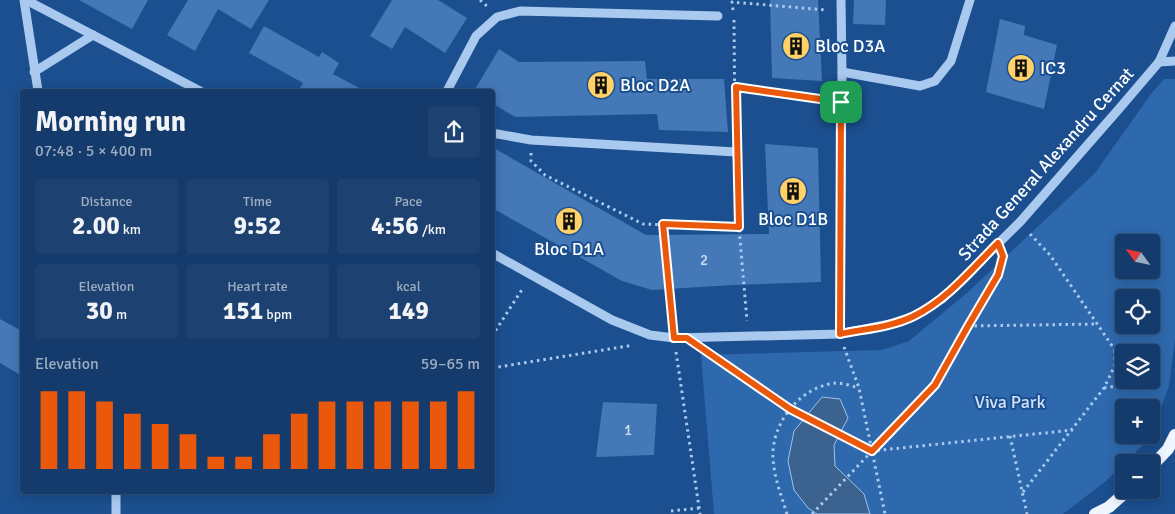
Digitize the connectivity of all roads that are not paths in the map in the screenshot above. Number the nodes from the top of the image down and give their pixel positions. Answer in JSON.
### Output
{"nodes":[{"id":1,"x":25,"y":0,"type":"edge"},
{"id":2,"x":841,"y":0,"type":"edge"},
{"id":3,"x":970,"y":0,"type":"edge"},
{"id":4,"x":718,"y":16,"type":"road end"},
{"id":5,"x":1175,"y":26,"type":"edge"},
{"id":6,"x":93,"y":35,"type":"junction"},
{"id":7,"x":1175,"y":61,"type":"edge"},
{"id":8,"x":1159,"y":62,"type":"junction"},
{"id":9,"x":34,"y":72,"type":"junction"},
{"id":10,"x":842,"y":72,"type":"junction"},
{"id":11,"x":38,"y":89,"type":"edge"},
{"id":12,"x":196,"y":89,"type":"edge"},
{"id":13,"x":448,"y":89,"type":"edge"},
{"id":14,"x":495,"y":134,"type":"edge"},
{"id":15,"x":736,"y":152,"type":"road end"},
{"id":16,"x":495,"y":254,"type":"edge"},
{"id":17,"x":840,"y":334,"type":"junction"},
{"id":18,"x":1175,"y":435,"type":"edge"},
{"id":19,"x":1160,"y":458,"type":"edge"},
{"id":20,"x":116,"y":494,"type":"edge"},
{"id":21,"x":1118,"y":499,"type":"edge"},
{"id":22,"x":116,"y":514,"type":"edge"},
{"id":23,"x":1095,"y":514,"type":"edge"}],
"edges":[{"from":1,"to":6,"type":"street"},
{"from":1,"to":9,"type":"street"},
{"from":2,"to":10,"type":"street"},
{"from":3,"to":10,"type":"street"},
{"from":4,"to":13,"type":"street"},
{"from":5,"to":8,"type":"street"},
{"from":6,"to":9,"type":"street"},
{"from":6,"to":12,"type":"street"},
{"from":7,"to":8,"type":"street","name":"Strada General Alexandru Cernat"},
{"from":8,"to":17,"type":"street","name":"Strada General Alexandru Cernat"},
{"from":9,"to":11,"type":"street"},
{"from":10,"to":17,"type":"street"},
{"from":14,"to":15,"type":"street"},
{"from":16,"to":17,"type":"street","name":"Strada General Alexandru Cernat"},
{"from":18,"to":19,"type":"main road"},
{"from":20,"to":22,"type":"street"},
{"from":21,"to":23,"type":"main road"}]}
